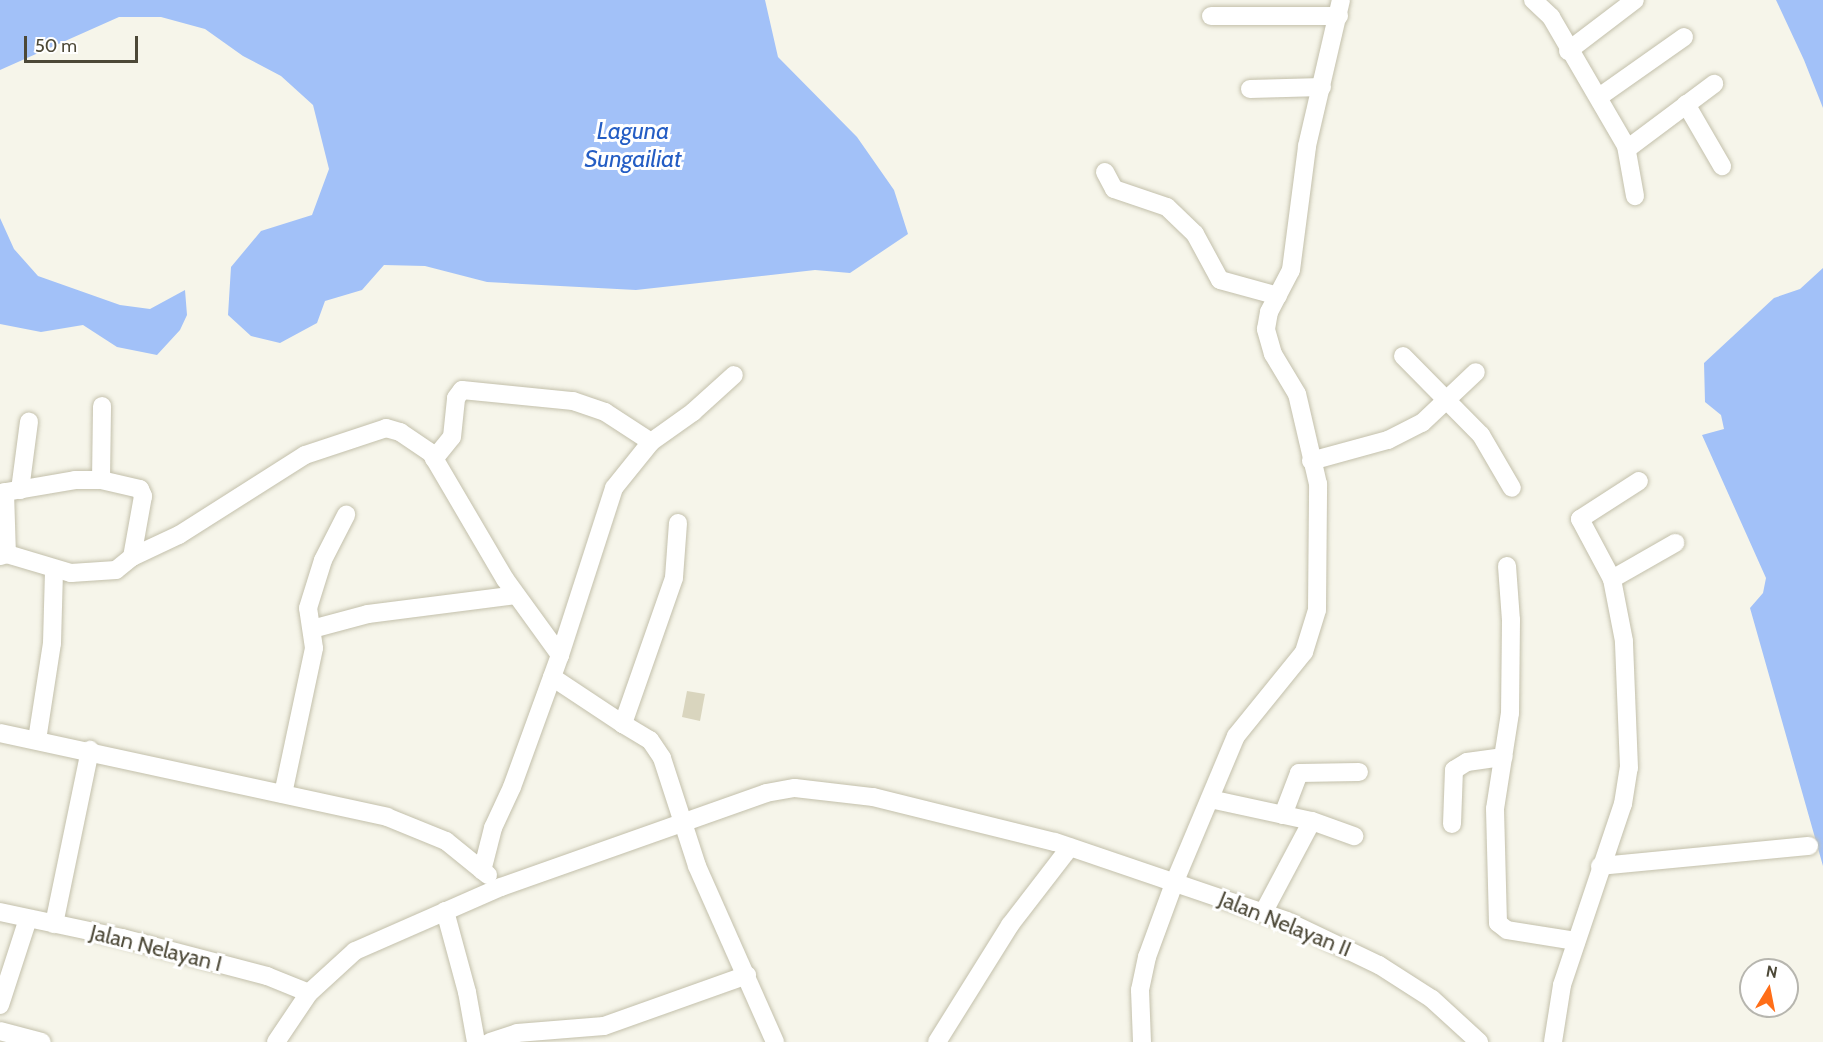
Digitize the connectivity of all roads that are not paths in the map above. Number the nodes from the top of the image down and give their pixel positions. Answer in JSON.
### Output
{"nodes":[{"id":1,"x":1635,"y":0,"type":"edge"},
{"id":2,"x":1537,"y":1,"type":"edge"},
{"id":3,"x":1340,"y":8,"type":"edge"},
{"id":4,"x":1211,"y":16,"type":"dead end"},
{"id":5,"x":1684,"y":37,"type":"dead end"},
{"id":6,"x":1569,"y":51,"type":"junction"},
{"id":7,"x":1714,"y":84,"type":"dead end"},
{"id":8,"x":1322,"y":87,"type":"junction"},
{"id":9,"x":1250,"y":90,"type":"dead end"},
{"id":10,"x":1599,"y":97,"type":"junction"},
{"id":11,"x":1686,"y":104,"type":"junction"},
{"id":12,"x":1627,"y":149,"type":"junction"},
{"id":13,"x":1722,"y":166,"type":"dead end"},
{"id":14,"x":1104,"y":172,"type":"dead end"},
{"id":15,"x":1635,"y":196,"type":"dead end"},
{"id":16,"x":1278,"y":296,"type":"junction"},
{"id":17,"x":1403,"y":356,"type":"dead end"},
{"id":18,"x":1476,"y":372,"type":"dead end"},
{"id":19,"x":734,"y":375,"type":"dead end"},
{"id":20,"x":1446,"y":400,"type":"junction"},
{"id":21,"x":102,"y":406,"type":"dead end"},
{"id":22,"x":29,"y":422,"type":"dead end"},
{"id":23,"x":651,"y":442,"type":"junction"},
{"id":24,"x":427,"y":451,"type":"junction"},
{"id":25,"x":1311,"y":461,"type":"junction"},
{"id":26,"x":100,"y":480,"type":"junction"},
{"id":27,"x":1639,"y":482,"type":"dead end"},
{"id":28,"x":1512,"y":488,"type":"dead end"},
{"id":29,"x":8,"y":492,"type":"edge"},
{"id":30,"x":346,"y":515,"type":"dead end"},
{"id":31,"x":678,"y":523,"type":"dead end"},
{"id":32,"x":1675,"y":543,"type":"dead end"},
{"id":33,"x":4,"y":555,"type":"edge"},
{"id":34,"x":132,"y":557,"type":"junction"},
{"id":35,"x":1507,"y":566,"type":"dead end"},
{"id":36,"x":54,"y":570,"type":"junction"},
{"id":37,"x":1612,"y":579,"type":"junction"},
{"id":38,"x":516,"y":595,"type":"junction"},
{"id":39,"x":312,"y":629,"type":"junction"},
{"id":40,"x":560,"y":655,"type":"junction"},
{"id":41,"x":552,"y":677,"type":"junction"},
{"id":42,"x":623,"y":724,"type":"junction"},
{"id":43,"x":0,"y":733,"type":"edge"},
{"id":44,"x":37,"y":740,"type":"junction"},
{"id":45,"x":90,"y":750,"type":"junction"},
{"id":46,"x":1504,"y":757,"type":"junction"},
{"id":47,"x":1359,"y":772,"type":"dead end"},
{"id":48,"x":283,"y":794,"type":"junction"},
{"id":49,"x":1210,"y":799,"type":"junction"},
{"id":50,"x":1283,"y":815,"type":"junction"},
{"id":51,"x":1312,"y":821,"type":"junction"},
{"id":52,"x":681,"y":823,"type":"junction"},
{"id":53,"x":1452,"y":824,"type":"dead end"},
{"id":54,"x":1354,"y":836,"type":"dead end"},
{"id":55,"x":1063,"y":845,"type":"junction"},
{"id":56,"x":1809,"y":846,"type":"dead end"},
{"id":57,"x":1600,"y":866,"type":"junction"},
{"id":58,"x":482,"y":871,"type":"junction"},
{"id":59,"x":1175,"y":881,"type":"junction"},
{"id":60,"x":501,"y":887,"type":"junction"},
{"id":61,"x":445,"y":911,"type":"junction"},
{"id":62,"x":0,"y":912,"type":"edge"},
{"id":63,"x":1263,"y":913,"type":"junction"},
{"id":64,"x":28,"y":919,"type":"junction"},
{"id":65,"x":54,"y":924,"type":"junction"},
{"id":66,"x":1576,"y":941,"type":"junction"},
{"id":67,"x":747,"y":975,"type":"junction"},
{"id":68,"x":309,"y":993,"type":"junction"},
{"id":69,"x":0,"y":1005,"type":"edge"},
{"id":70,"x":0,"y":1031,"type":"edge"},
{"id":71,"x":42,"y":1042,"type":"edge"},
{"id":72,"x":276,"y":1042,"type":"edge"},
{"id":73,"x":476,"y":1042,"type":"edge"},
{"id":74,"x":490,"y":1042,"type":"edge"},
{"id":75,"x":775,"y":1042,"type":"edge"},
{"id":76,"x":937,"y":1042,"type":"edge"},
{"id":77,"x":1142,"y":1042,"type":"edge"},
{"id":78,"x":1479,"y":1042,"type":"edge"},
{"id":79,"x":1553,"y":1042,"type":"edge"}],
"edges":[{"from":1,"to":6,"type":"street"},
{"from":2,"to":6,"type":"street"},
{"from":3,"to":4,"type":"street"},
{"from":3,"to":8,"type":"street"},
{"from":5,"to":10,"type":"street"},
{"from":6,"to":10,"type":"street"},
{"from":7,"to":11,"type":"street"},
{"from":8,"to":9,"type":"street"},
{"from":8,"to":16,"type":"street"},
{"from":10,"to":12,"type":"street"},
{"from":11,"to":12,"type":"street"},
{"from":11,"to":13,"type":"street"},
{"from":12,"to":15,"type":"street"},
{"from":14,"to":16,"type":"street"},
{"from":16,"to":25,"type":"street"},
{"from":17,"to":20,"type":"street"},
{"from":18,"to":20,"type":"street"},
{"from":19,"to":23,"type":"street"},
{"from":20,"to":25,"type":"street"},
{"from":20,"to":28,"type":"street"},
{"from":21,"to":26,"type":"street"},
{"from":22,"to":29,"type":"street"},
{"from":23,"to":24,"type":"street"},
{"from":23,"to":40,"type":"street"},
{"from":24,"to":34,"type":"street"},
{"from":24,"to":38,"type":"street"},
{"from":25,"to":49,"type":"street"},
{"from":26,"to":29,"type":"street"},
{"from":26,"to":34,"type":"street"},
{"from":27,"to":37,"type":"street"},
{"from":29,"to":33,"type":"street"},
{"from":30,"to":39,"type":"street"},
{"from":31,"to":42,"type":"street"},
{"from":32,"to":37,"type":"street"},
{"from":33,"to":36,"type":"street"},
{"from":34,"to":36,"type":"street"},
{"from":35,"to":46,"type":"street"},
{"from":36,"to":44,"type":"street"},
{"from":37,"to":57,"type":"street"},
{"from":38,"to":39,"type":"street"},
{"from":38,"to":40,"type":"street"},
{"from":39,"to":48,"type":"street"},
{"from":40,"to":41,"type":"street"},
{"from":41,"to":42,"type":"street"},
{"from":41,"to":58,"type":"street"},
{"from":42,"to":52,"type":"street"},
{"from":43,"to":44,"type":"street"},
{"from":44,"to":45,"type":"street"},
{"from":45,"to":48,"type":"street"},
{"from":45,"to":65,"type":"street"},
{"from":46,"to":53,"type":"street"},
{"from":46,"to":66,"type":"street"},
{"from":47,"to":50,"type":"street"},
{"from":48,"to":58,"type":"street"},
{"from":49,"to":50,"type":"street"},
{"from":49,"to":59,"type":"street"},
{"from":50,"to":51,"type":"street"},
{"from":51,"to":54,"type":"street"},
{"from":51,"to":63,"type":"street"},
{"from":52,"to":55,"type":"street","name":"Jalan Nelayan II"},
{"from":52,"to":60,"type":"street","name":"Jalan Nelayan II"},
{"from":52,"to":67,"type":"street"},
{"from":55,"to":59,"type":"street","name":"Jalan Nelayan II"},
{"from":55,"to":76,"type":"street"},
{"from":56,"to":57,"type":"street"},
{"from":57,"to":66,"type":"street"},
{"from":58,"to":60,"type":"street"},
{"from":59,"to":63,"type":"street","name":"Jalan Nelayan II"},
{"from":59,"to":77,"type":"street"},
{"from":60,"to":61,"type":"street","name":"Jalan Nelayan II"},
{"from":61,"to":68,"type":"street","name":"Jalan Nelayan II"},
{"from":61,"to":73,"type":"street"},
{"from":62,"to":64,"type":"street","name":"Jalan Nelayan I"},
{"from":63,"to":78,"type":"street","name":"Jalan Nelayan II"},
{"from":64,"to":65,"type":"street","name":"Jalan Nelayan I"},
{"from":64,"to":69,"type":"street"},
{"from":65,"to":68,"type":"street","name":"Jalan Nelayan I"},
{"from":66,"to":79,"type":"street"},
{"from":67,"to":74,"type":"street"},
{"from":67,"to":75,"type":"street"},
{"from":68,"to":72,"type":"street","name":"Jalan Nelayan II"},
{"from":70,"to":71,"type":"street"}]}
